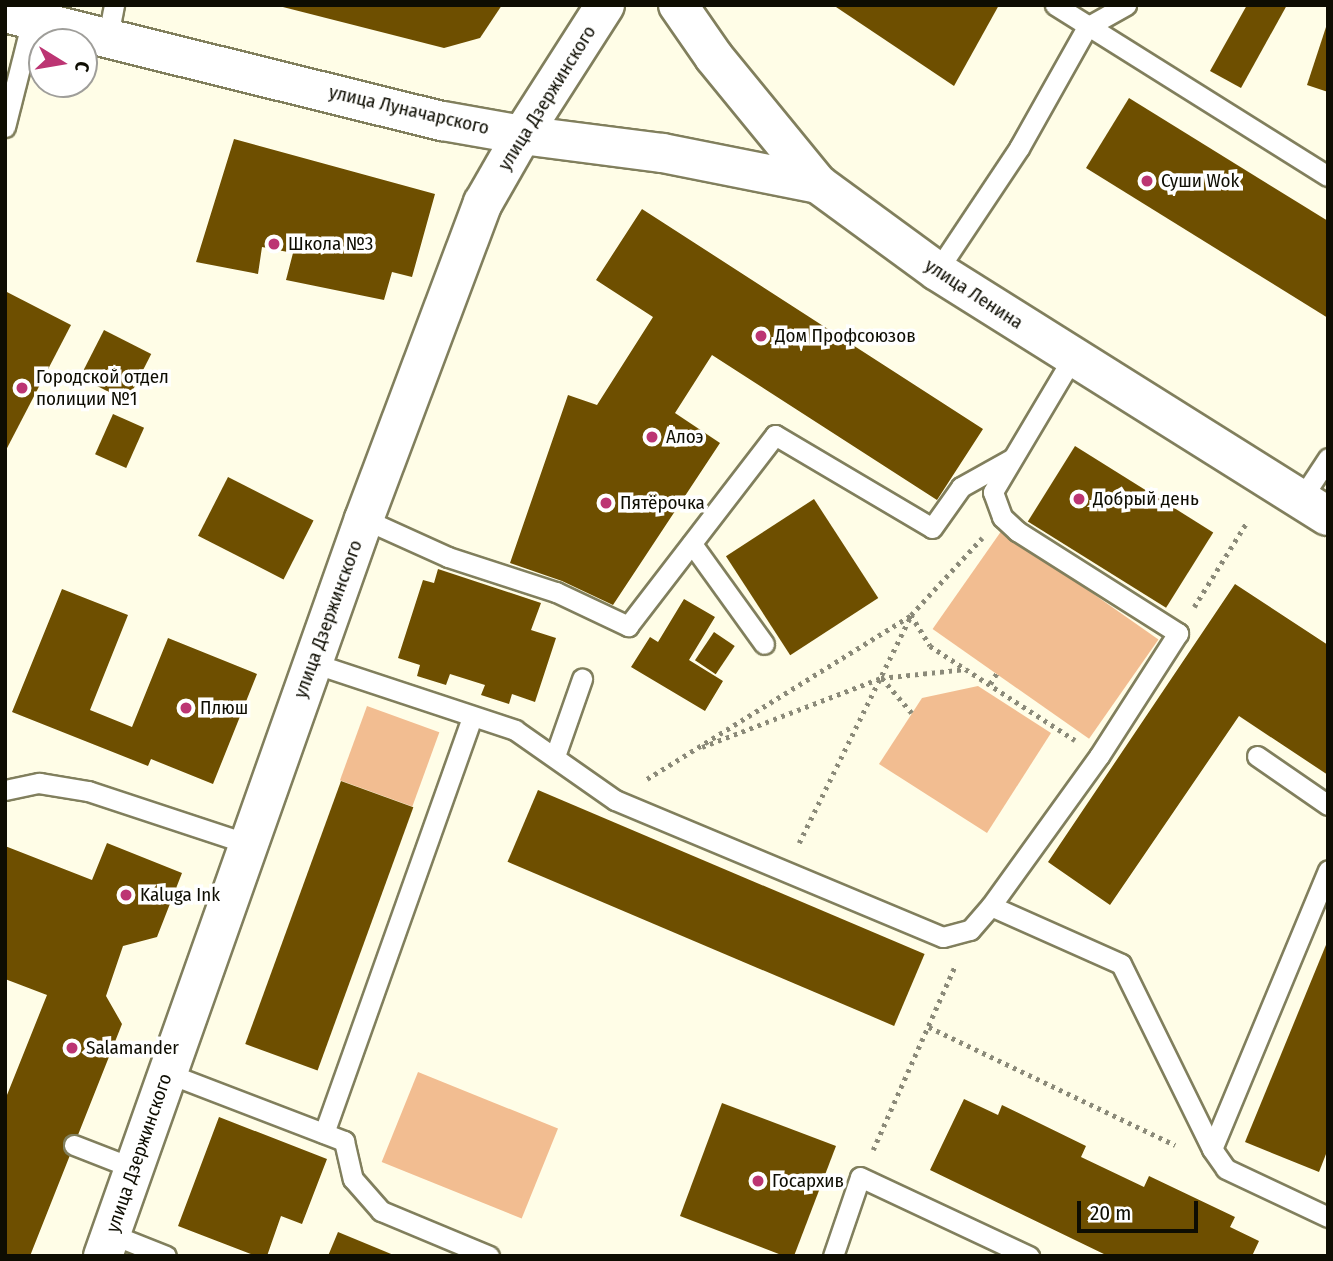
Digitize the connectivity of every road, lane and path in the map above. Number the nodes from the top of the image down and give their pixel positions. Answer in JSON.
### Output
{"nodes":[{"id":1,"x":604,"y":5,"type":"edge"},
{"id":2,"x":678,"y":5,"type":"edge"},
{"id":3,"x":1055,"y":5,"type":"edge"},
{"id":4,"x":1126,"y":5,"type":"edge"},
{"id":5,"x":19,"y":16,"type":"edge"},
{"id":6,"x":111,"y":21,"type":"edge"},
{"id":7,"x":1087,"y":27,"type":"junction"},
{"id":8,"x":5,"y":127,"type":"edge"},
{"id":9,"x":522,"y":135,"type":"junction"},
{"id":10,"x":1328,"y":176,"type":"edge"},
{"id":11,"x":818,"y":184,"type":"junction"},
{"id":12,"x":937,"y":271,"type":"junction"},
{"id":13,"x":1073,"y":357,"type":"junction"},
{"id":14,"x":1013,"y":458,"type":"junction"},
{"id":15,"x":1328,"y":458,"type":"edge"},
{"id":16,"x":1315,"y":507,"type":"edge"},
{"id":17,"x":1002,"y":517,"type":"junction"},
{"id":18,"x":364,"y":519,"type":"junction"},
{"id":19,"x":1247,"y":522,"type":"dead end"},
{"id":20,"x":692,"y":544,"type":"junction"},
{"id":21,"x":911,"y":615,"type":"junction"},
{"id":22,"x":1178,"y":633,"type":"junction"},
{"id":23,"x":764,"y":644,"type":"dead end"},
{"id":24,"x":313,"y":663,"type":"junction"},
{"id":25,"x":967,"y":669,"type":"junction"},
{"id":26,"x":997,"y":673,"type":"dead end"},
{"id":27,"x":881,"y":678,"type":"junction"},
{"id":28,"x":582,"y":679,"type":"dead end"},
{"id":29,"x":990,"y":684,"type":"junction"},
{"id":30,"x":912,"y":713,"type":"dead end"},
{"id":31,"x":472,"y":717,"type":"junction"},
{"id":32,"x":689,"y":752,"type":"junction"},
{"id":33,"x":555,"y":756,"type":"junction"},
{"id":34,"x":1099,"y":756,"type":"junction"},
{"id":35,"x":1258,"y":756,"type":"dead end"},
{"id":36,"x":5,"y":790,"type":"edge"},
{"id":37,"x":615,"y":800,"type":"junction"},
{"id":38,"x":1328,"y":805,"type":"edge"},
{"id":39,"x":248,"y":844,"type":"junction"},
{"id":40,"x":1328,"y":870,"type":"edge"},
{"id":41,"x":785,"y":872,"type":"junction"},
{"id":42,"x":992,"y":906,"type":"junction"},
{"id":43,"x":970,"y":930,"type":"junction"},
{"id":44,"x":929,"y":1027,"type":"junction"},
{"id":45,"x":167,"y":1073,"type":"junction"},
{"id":46,"x":324,"y":1133,"type":"junction"},
{"id":47,"x":74,"y":1145,"type":"dead end"},
{"id":48,"x":1212,"y":1149,"type":"junction"},
{"id":49,"x":133,"y":1168,"type":"junction"},
{"id":50,"x":1226,"y":1169,"type":"junction"},
{"id":51,"x":860,"y":1177,"type":"junction"},
{"id":52,"x":1328,"y":1217,"type":"edge"},
{"id":53,"x":107,"y":1245,"type":"edge"},
{"id":54,"x":166,"y":1256,"type":"edge"},
{"id":55,"x":489,"y":1256,"type":"edge"},
{"id":56,"x":833,"y":1256,"type":"edge"},
{"id":57,"x":1029,"y":1256,"type":"edge"}],
"edges":[{"from":1,"to":9,"type":"main road","name":"улица Дзержинского"},
{"from":2,"to":11,"type":"main road","name":"улица Ленина"},
{"from":3,"to":7,"type":"lane"},
{"from":4,"to":7,"type":"lane"},
{"from":5,"to":6,"type":"main road","name":"улица Луначарского"},
{"from":5,"to":8,"type":"lane"},
{"from":6,"to":9,"type":"main road","name":"улица Луначарского"},
{"from":7,"to":10,"type":"lane"},
{"from":7,"to":12,"type":"lane"},
{"from":9,"to":11,"type":"main road","name":"улица Луначарского"},
{"from":9,"to":18,"type":"main road","name":"улица Дзержинского"},
{"from":11,"to":12,"type":"main road","name":"улица Ленина"},
{"from":12,"to":13,"type":"main road","name":"улица Ленина"},
{"from":13,"to":14,"type":"lane"},
{"from":13,"to":16,"type":"main road","name":"улица Ленина"},
{"from":14,"to":17,"type":"lane"},
{"from":14,"to":20,"type":"lane"},
{"from":15,"to":16,"type":"lane"},
{"from":17,"to":21,"type":"path"},
{"from":17,"to":22,"type":"lane"},
{"from":18,"to":20,"type":"lane"},
{"from":18,"to":24,"type":"main road","name":"улица Дзержинского"},
{"from":19,"to":22,"type":"path"},
{"from":20,"to":23,"type":"lane"},
{"from":21,"to":25,"type":"path"},
{"from":21,"to":27,"type":"path"},
{"from":21,"to":32,"type":"path"},
{"from":22,"to":34,"type":"lane"},
{"from":24,"to":31,"type":"lane"},
{"from":24,"to":39,"type":"main road","name":"улица Дзержинского"},
{"from":25,"to":27,"type":"path"},
{"from":25,"to":29,"type":"path"},
{"from":26,"to":29,"type":"path"},
{"from":27,"to":30,"type":"path"},
{"from":27,"to":32,"type":"path"},
{"from":27,"to":41,"type":"path"},
{"from":28,"to":33,"type":"lane"},
{"from":29,"to":34,"type":"path"},
{"from":31,"to":33,"type":"lane"},
{"from":31,"to":46,"type":"lane"},
{"from":32,"to":37,"type":"path"},
{"from":33,"to":37,"type":"lane"},
{"from":34,"to":42,"type":"lane"},
{"from":35,"to":38,"type":"lane"},
{"from":36,"to":39,"type":"lane"},
{"from":37,"to":41,"type":"lane"},
{"from":39,"to":45,"type":"main road","name":"улица Дзержинского"},
{"from":40,"to":48,"type":"lane"},
{"from":41,"to":43,"type":"lane"},
{"from":42,"to":43,"type":"lane"},
{"from":42,"to":48,"type":"lane"},
{"from":43,"to":44,"type":"path"},
{"from":44,"to":50,"type":"path"},
{"from":44,"to":51,"type":"path"},
{"from":45,"to":46,"type":"lane"},
{"from":45,"to":49,"type":"main road","name":"улица Дзержинского"},
{"from":46,"to":55,"type":"lane"},
{"from":47,"to":49,"type":"lane"},
{"from":48,"to":50,"type":"lane"},
{"from":49,"to":53,"type":"main road","name":"улица Дзержинского"},
{"from":50,"to":52,"type":"lane"},
{"from":51,"to":56,"type":"lane"},
{"from":51,"to":57,"type":"lane"},
{"from":53,"to":54,"type":"lane"}]}
